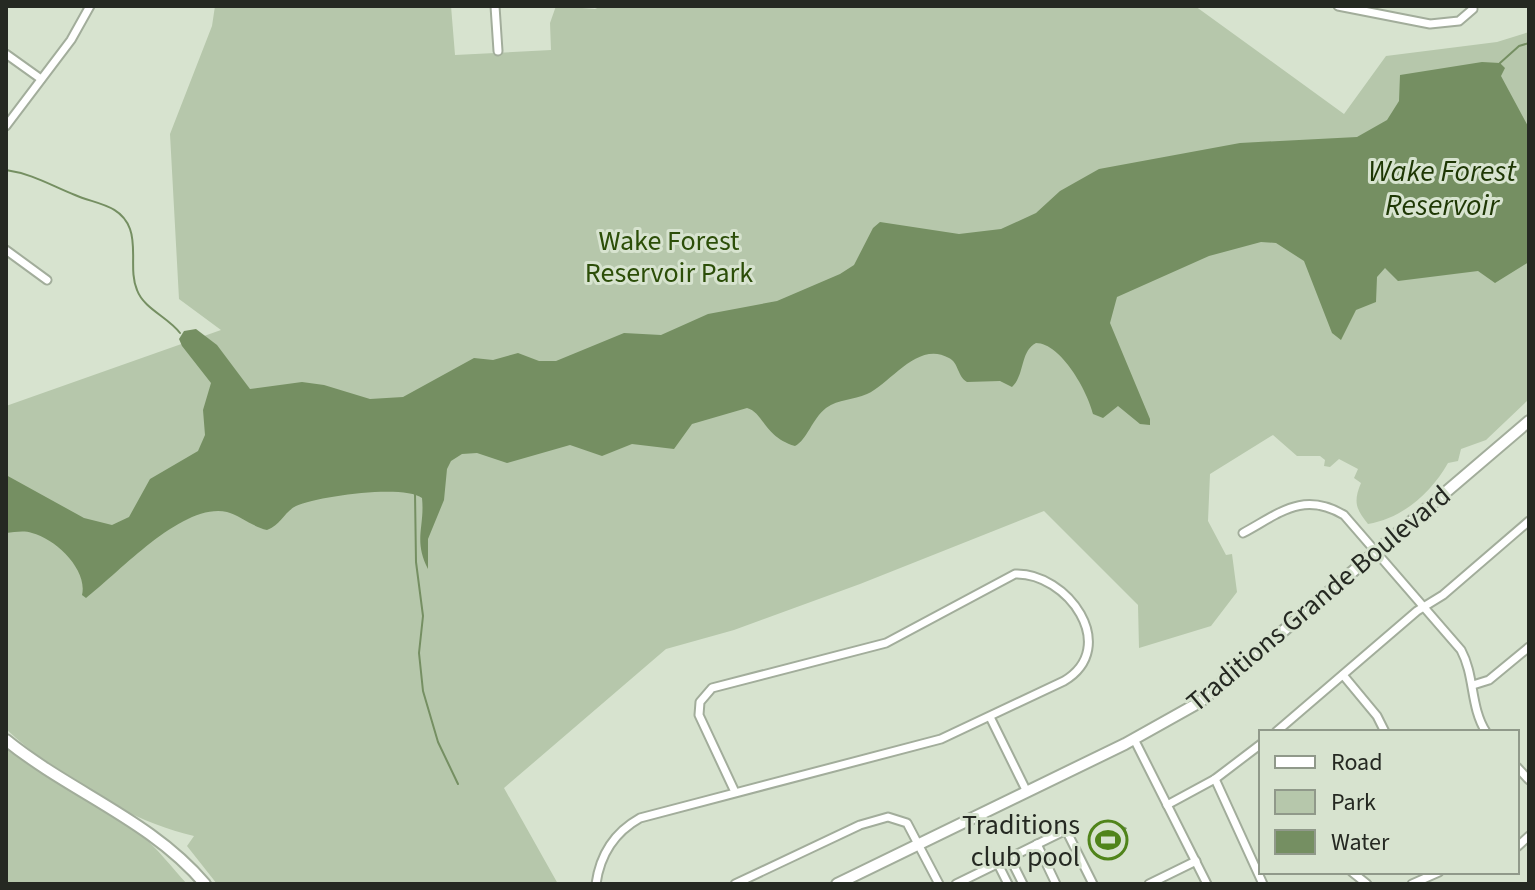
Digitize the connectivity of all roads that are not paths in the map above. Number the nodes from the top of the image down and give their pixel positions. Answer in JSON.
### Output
{"nodes":[{"id":1,"x":90,"y":6,"type":"edge"},
{"id":2,"x":495,"y":6,"type":"edge"},
{"id":3,"x":1340,"y":6,"type":"edge"},
{"id":4,"x":1473,"y":9,"type":"dead end"},
{"id":5,"x":498,"y":51,"type":"dead end"},
{"id":6,"x":6,"y":54,"type":"edge"},
{"id":7,"x":41,"y":79,"type":"junction"},
{"id":8,"x":6,"y":126,"type":"edge"},
{"id":9,"x":6,"y":250,"type":"edge"},
{"id":10,"x":47,"y":280,"type":"dead end"},
{"id":11,"x":1529,"y":421,"type":"edge"},
{"id":12,"x":1529,"y":521,"type":"edge"},
{"id":13,"x":1243,"y":533,"type":"dead end"},
{"id":14,"x":1376,"y":552,"type":"junction"},
{"id":15,"x":1423,"y":607,"type":"junction"},
{"id":16,"x":1529,"y":647,"type":"edge"},
{"id":17,"x":1343,"y":675,"type":"junction"},
{"id":18,"x":1473,"y":685,"type":"junction"},
{"id":19,"x":990,"y":717,"type":"junction"},
{"id":20,"x":1278,"y":730,"type":"edge"},
{"id":21,"x":1384,"y":730,"type":"edge"},
{"id":22,"x":1485,"y":730,"type":"edge"},
{"id":23,"x":1134,"y":739,"type":"junction"},
{"id":24,"x":6,"y":740,"type":"edge"},
{"id":25,"x":1259,"y":746,"type":"edge"},
{"id":26,"x":1215,"y":779,"type":"junction"},
{"id":27,"x":735,"y":792,"type":"junction"},
{"id":28,"x":1027,"y":792,"type":"junction"},
{"id":29,"x":1167,"y":805,"type":"junction"},
{"id":30,"x":918,"y":844,"type":"junction"},
{"id":31,"x":1037,"y":844,"type":"junction"},
{"id":32,"x":1010,"y":858,"type":"junction"},
{"id":33,"x":1196,"y":861,"type":"junction"},
{"id":34,"x":998,"y":864,"type":"junction"},
{"id":35,"x":1434,"y":874,"type":"edge"},
{"id":36,"x":971,"y":881,"type":"edge"},
{"id":37,"x":205,"y":884,"type":"edge"},
{"id":38,"x":596,"y":884,"type":"edge"},
{"id":39,"x":735,"y":884,"type":"edge"},
{"id":40,"x":837,"y":884,"type":"edge"},
{"id":41,"x":939,"y":884,"type":"edge"},
{"id":42,"x":956,"y":884,"type":"edge"},
{"id":43,"x":1008,"y":884,"type":"edge"},
{"id":44,"x":1023,"y":884,"type":"edge"},
{"id":45,"x":1056,"y":884,"type":"edge"},
{"id":46,"x":1093,"y":884,"type":"edge"},
{"id":47,"x":1149,"y":884,"type":"edge"},
{"id":48,"x":1207,"y":884,"type":"edge"},
{"id":49,"x":1263,"y":884,"type":"edge"},
{"id":50,"x":1412,"y":884,"type":"edge"}],
"edges":[{"from":1,"to":7,"type":"street"},
{"from":2,"to":5,"type":"street"},
{"from":3,"to":4,"type":"street"},
{"from":6,"to":7,"type":"street"},
{"from":7,"to":8,"type":"street"},
{"from":9,"to":10,"type":"street"},
{"from":11,"to":14,"type":"main road","name":"Traditions Grande Boulevard"},
{"from":12,"to":15,"type":"street"},
{"from":13,"to":14,"type":"street"},
{"from":14,"to":15,"type":"street"},
{"from":14,"to":23,"type":"main road","name":"Traditions Grande Boulevard"},
{"from":15,"to":17,"type":"street"},
{"from":15,"to":18,"type":"street"},
{"from":16,"to":18,"type":"street"},
{"from":17,"to":20,"type":"street"},
{"from":17,"to":21,"type":"street"},
{"from":18,"to":22,"type":"street"},
{"from":19,"to":27,"type":"street"},
{"from":19,"to":27,"type":"street"},
{"from":19,"to":28,"type":"street"},
{"from":23,"to":28,"type":"main road","name":"Traditions Grande Boulevard"},
{"from":23,"to":29,"type":"street"},
{"from":24,"to":37,"type":"main road"},
{"from":25,"to":26,"type":"street"},
{"from":26,"to":29,"type":"street"},
{"from":26,"to":49,"type":"street"},
{"from":27,"to":38,"type":"street"},
{"from":28,"to":30,"type":"main road","name":"Traditions Grande Boulevard"},
{"from":29,"to":33,"type":"street"},
{"from":30,"to":39,"type":"street"},
{"from":30,"to":40,"type":"main road","name":"Traditions Grande Boulevard"},
{"from":30,"to":41,"type":"street"},
{"from":31,"to":32,"type":"street"},
{"from":31,"to":45,"type":"street"},
{"from":31,"to":46,"type":"street"},
{"from":32,"to":34,"type":"street"},
{"from":32,"to":44,"type":"street"},
{"from":33,"to":47,"type":"street"},
{"from":33,"to":48,"type":"street"},
{"from":34,"to":36,"type":"street"},
{"from":34,"to":43,"type":"street"},
{"from":35,"to":50,"type":"street"},
{"from":36,"to":42,"type":"street"}]}
